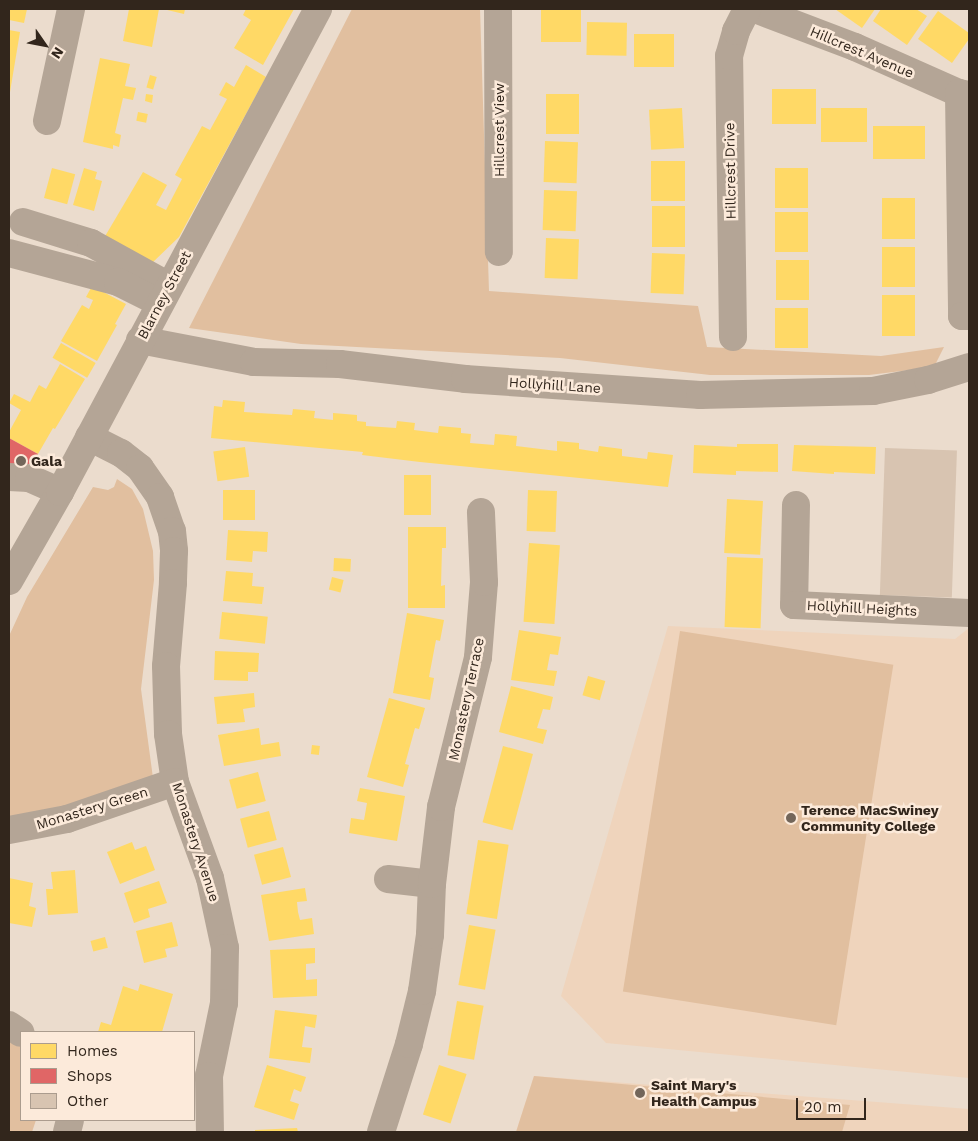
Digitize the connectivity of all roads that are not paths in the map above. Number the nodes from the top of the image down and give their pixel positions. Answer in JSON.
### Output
{"nodes":[{"id":1,"x":71,"y":9,"type":"edge"},
{"id":2,"x":318,"y":9,"type":"edge"},
{"id":3,"x":498,"y":9,"type":"edge"},
{"id":4,"x":747,"y":9,"type":"edge"},
{"id":5,"x":756,"y":9,"type":"edge"},
{"id":6,"x":964,"y":94,"type":"edge"},
{"id":7,"x":47,"y":121,"type":"dead end"},
{"id":8,"x":24,"y":222,"type":"dead end"},
{"id":9,"x":499,"y":252,"type":"dead end"},
{"id":10,"x":9,"y":253,"type":"edge"},
{"id":11,"x":165,"y":294,"type":"junction"},
{"id":12,"x":969,"y":316,"type":"edge"},
{"id":13,"x":733,"y":337,"type":"dead end"},
{"id":14,"x":140,"y":340,"type":"junction"},
{"id":15,"x":969,"y":368,"type":"edge"},
{"id":16,"x":89,"y":437,"type":"junction"},
{"id":17,"x":9,"y":477,"type":"edge"},
{"id":18,"x":60,"y":492,"type":"junction"},
{"id":19,"x":796,"y":505,"type":"dead end"},
{"id":20,"x":481,"y":512,"type":"dead end"},
{"id":21,"x":9,"y":581,"type":"edge"},
{"id":22,"x":969,"y":612,"type":"edge"},
{"id":23,"x":175,"y":782,"type":"junction"},
{"id":24,"x":9,"y":830,"type":"edge"},
{"id":25,"x":388,"y":879,"type":"dead end"},
{"id":26,"x":432,"y":884,"type":"junction"},
{"id":27,"x":9,"y":1025,"type":"edge"},
{"id":28,"x":20,"y":1032,"type":"edge"},
{"id":29,"x":210,"y":1132,"type":"edge"},
{"id":30,"x":380,"y":1132,"type":"edge"}],
"edges":[{"from":1,"to":7,"type":"street"},
{"from":2,"to":11,"type":"street","name":"Blarney Street"},
{"from":3,"to":9,"type":"street","name":"Hillcrest View"},
{"from":4,"to":13,"type":"street","name":"Hillcrest Drive"},
{"from":5,"to":6,"type":"street","name":"Hillcrest Avenue"},
{"from":6,"to":12,"type":"street"},
{"from":8,"to":11,"type":"street"},
{"from":10,"to":11,"type":"street"},
{"from":11,"to":14,"type":"street","name":"Blarney Street"},
{"from":14,"to":15,"type":"street","name":"Hollyhill Lane"},
{"from":14,"to":16,"type":"street","name":"Blarney Street"},
{"from":16,"to":18,"type":"street","name":"Blarney Street"},
{"from":16,"to":23,"type":"street","name":"Monastery Avenue"},
{"from":17,"to":18,"type":"street"},
{"from":18,"to":21,"type":"street","name":"Blarney Street"},
{"from":19,"to":22,"type":"street","name":"Hollyhill Heights"},
{"from":20,"to":26,"type":"street","name":"Monastery Terrace"},
{"from":23,"to":24,"type":"street","name":"Monastery Green"},
{"from":23,"to":29,"type":"street","name":"Monastery Avenue"},
{"from":25,"to":26,"type":"street"},
{"from":26,"to":30,"type":"street","name":"Monastery Terrace"},
{"from":27,"to":28,"type":"street"}]}
